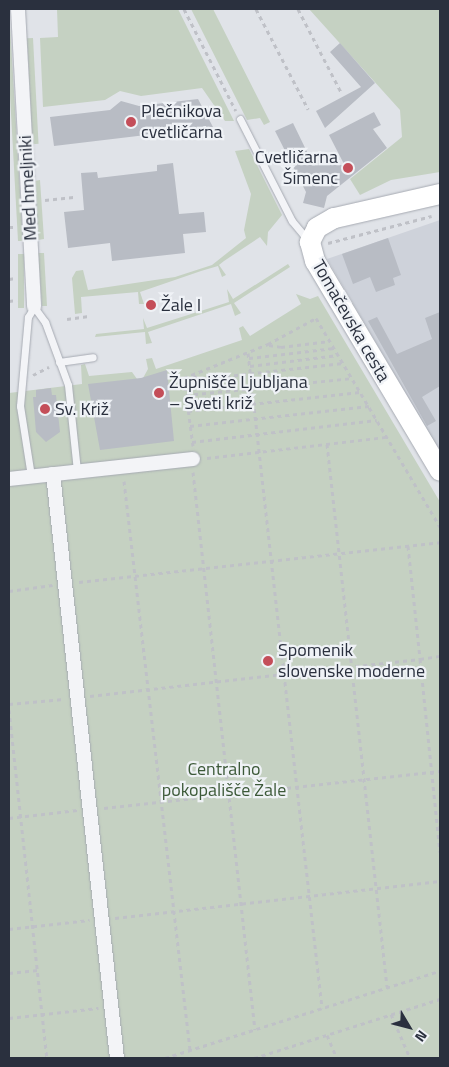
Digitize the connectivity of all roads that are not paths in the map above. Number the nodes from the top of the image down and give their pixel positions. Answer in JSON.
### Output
{"nodes":[{"id":1,"x":18,"y":9,"type":"edge"},
{"id":2,"x":240,"y":119,"type":"road end"},
{"id":3,"x":440,"y":194,"type":"edge"},
{"id":4,"x":310,"y":242,"type":"junction"},
{"id":5,"x":34,"y":307,"type":"junction"},
{"id":6,"x":93,"y":357,"type":"dead end"},
{"id":7,"x":59,"y":362,"type":"junction"},
{"id":8,"x":193,"y":459,"type":"road end"},
{"id":9,"x":77,"y":471,"type":"junction"},
{"id":10,"x":440,"y":471,"type":"edge"},
{"id":11,"x":54,"y":474,"type":"junction"},
{"id":12,"x":31,"y":476,"type":"junction"},
{"id":13,"x":9,"y":479,"type":"edge"},
{"id":14,"x":117,"y":1058,"type":"edge"}],
"edges":[{"from":1,"to":5,"type":"street","name":"Med hmeljniki"},
{"from":2,"to":4,"type":"lane"},
{"from":3,"to":4,"type":"street","name":"Tomačevska cesta"},
{"from":4,"to":10,"type":"street","name":"Tomačevska cesta"},
{"from":5,"to":7,"type":"lane","name":"Med hmeljniki"},
{"from":5,"to":12,"type":"lane","name":"Med hmeljniki"},
{"from":6,"to":7,"type":"lane"},
{"from":7,"to":9,"type":"lane","name":"Med hmeljniki"},
{"from":8,"to":9,"type":"street"},
{"from":9,"to":11,"type":"street"},
{"from":11,"to":12,"type":"street"},
{"from":11,"to":14,"type":"street"},
{"from":12,"to":13,"type":"street"}]}
